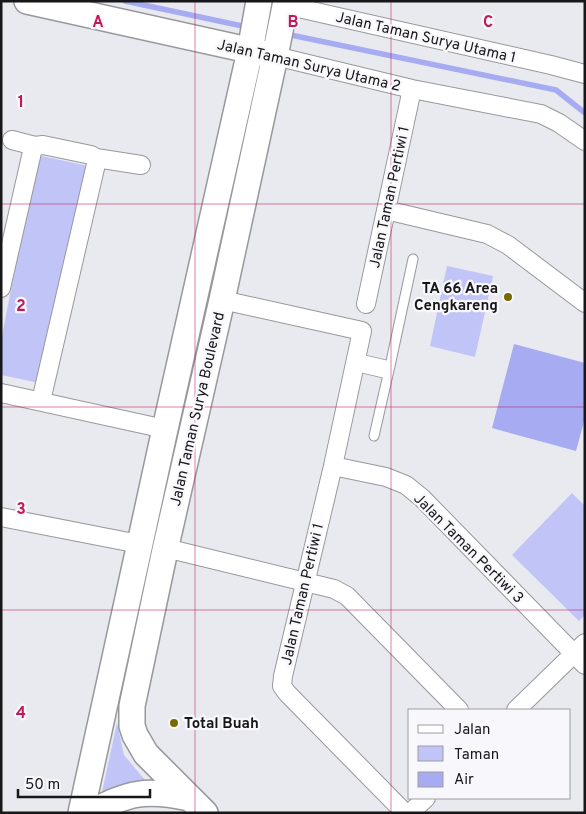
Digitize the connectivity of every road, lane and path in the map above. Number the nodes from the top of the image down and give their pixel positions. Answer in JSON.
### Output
{"nodes":[{"id":1,"x":27,"y":1,"type":"edge"},
{"id":2,"x":273,"y":6,"type":"edge"},
{"id":3,"x":251,"y":44,"type":"junction"},
{"id":4,"x":277,"y":50,"type":"junction"},
{"id":5,"x":585,"y":74,"type":"edge"},
{"id":6,"x":412,"y":89,"type":"junction"},
{"id":7,"x":12,"y":140,"type":"dead end"},
{"id":8,"x":585,"y":142,"type":"edge"},
{"id":9,"x":35,"y":146,"type":"junction"},
{"id":10,"x":96,"y":158,"type":"junction"},
{"id":11,"x":141,"y":165,"type":"dead end"},
{"id":12,"x":386,"y":210,"type":"junction"},
{"id":13,"x":413,"y":259,"type":"dead end"},
{"id":14,"x":1,"y":288,"type":"edge"},
{"id":15,"x":222,"y":300,"type":"junction"},
{"id":16,"x":585,"y":303,"type":"edge"},
{"id":17,"x":366,"y":304,"type":"dead end"},
{"id":18,"x":355,"y":362,"type":"junction"},
{"id":19,"x":389,"y":370,"type":"junction"},
{"id":20,"x":1,"y":392,"type":"edge"},
{"id":21,"x":41,"y":401,"type":"junction"},
{"id":22,"x":165,"y":429,"type":"junction"},
{"id":23,"x":374,"y":436,"type":"dead end"},
{"id":24,"x":333,"y":466,"type":"junction"},
{"id":25,"x":1,"y":517,"type":"edge"},
{"id":26,"x":139,"y":544,"type":"junction"},
{"id":27,"x":165,"y":550,"type":"junction"},
{"id":28,"x":305,"y":583,"type":"junction"},
{"id":29,"x":581,"y":654,"type":"edge"},
{"id":30,"x":458,"y":709,"type":"edge"},
{"id":31,"x":517,"y":709,"type":"edge"},
{"id":32,"x":425,"y":799,"type":"edge"},
{"id":33,"x":197,"y":805,"type":"edge"},
{"id":34,"x":81,"y":813,"type":"edge"},
{"id":35,"x":90,"y":813,"type":"edge"},
{"id":36,"x":405,"y":813,"type":"edge"},
{"id":37,"x":410,"y":813,"type":"edge"}],
"edges":[{"from":1,"to":3,"type":"street","name":"Jalan Taman Surya Utama 2"},
{"from":2,"to":3,"type":"street","name":"Jalan Taman Surya Boulevard"},
{"from":2,"to":4,"type":"street","name":"Jalan Taman Surya Boulevard"},
{"from":2,"to":5,"type":"street","name":"Jalan Taman Surya Utama 1"},
{"from":3,"to":4,"type":"street","name":"Jalan Taman Surya Utama 2"},
{"from":3,"to":22,"type":"street","name":"Jalan Taman Surya Boulevard"},
{"from":4,"to":6,"type":"street","name":"Jalan Taman Surya Utama 2"},
{"from":4,"to":15,"type":"street","name":"Jalan Taman Surya Boulevard"},
{"from":6,"to":8,"type":"street","name":"Jalan Taman Surya Utama 2"},
{"from":6,"to":12,"type":"street","name":"Jalan Taman Pertiwi 1"},
{"from":7,"to":9,"type":"street"},
{"from":9,"to":10,"type":"street"},
{"from":9,"to":14,"type":"street"},
{"from":10,"to":11,"type":"street"},
{"from":10,"to":21,"type":"street"},
{"from":12,"to":16,"type":"street"},
{"from":12,"to":17,"type":"street","name":"Jalan Taman Pertiwi 1"},
{"from":13,"to":19,"type":"lane"},
{"from":15,"to":18,"type":"street","name":"Jalan Taman Pertiwi 1"},
{"from":15,"to":27,"type":"street","name":"Jalan Taman Surya Boulevard"},
{"from":18,"to":19,"type":"lane"},
{"from":18,"to":24,"type":"street","name":"Jalan Taman Pertiwi 1"},
{"from":19,"to":23,"type":"lane"},
{"from":20,"to":21,"type":"street"},
{"from":21,"to":22,"type":"street"},
{"from":22,"to":26,"type":"street","name":"Jalan Taman Surya Boulevard"},
{"from":24,"to":28,"type":"street","name":"Jalan Taman Pertiwi 1"},
{"from":24,"to":29,"type":"street","name":"Jalan Taman Pertiwi 3"},
{"from":25,"to":26,"type":"street"},
{"from":26,"to":34,"type":"street","name":"Jalan Taman Surya Boulevard"},
{"from":27,"to":28,"type":"street"},
{"from":27,"to":33,"type":"street","name":"Jalan Taman Surya Boulevard"},
{"from":28,"to":30,"type":"street"},
{"from":28,"to":36,"type":"street","name":"Jalan Taman Pertiwi 1"},
{"from":29,"to":31,"type":"street"},
{"from":32,"to":37,"type":"street"},
{"from":33,"to":35,"type":"street"}]}
